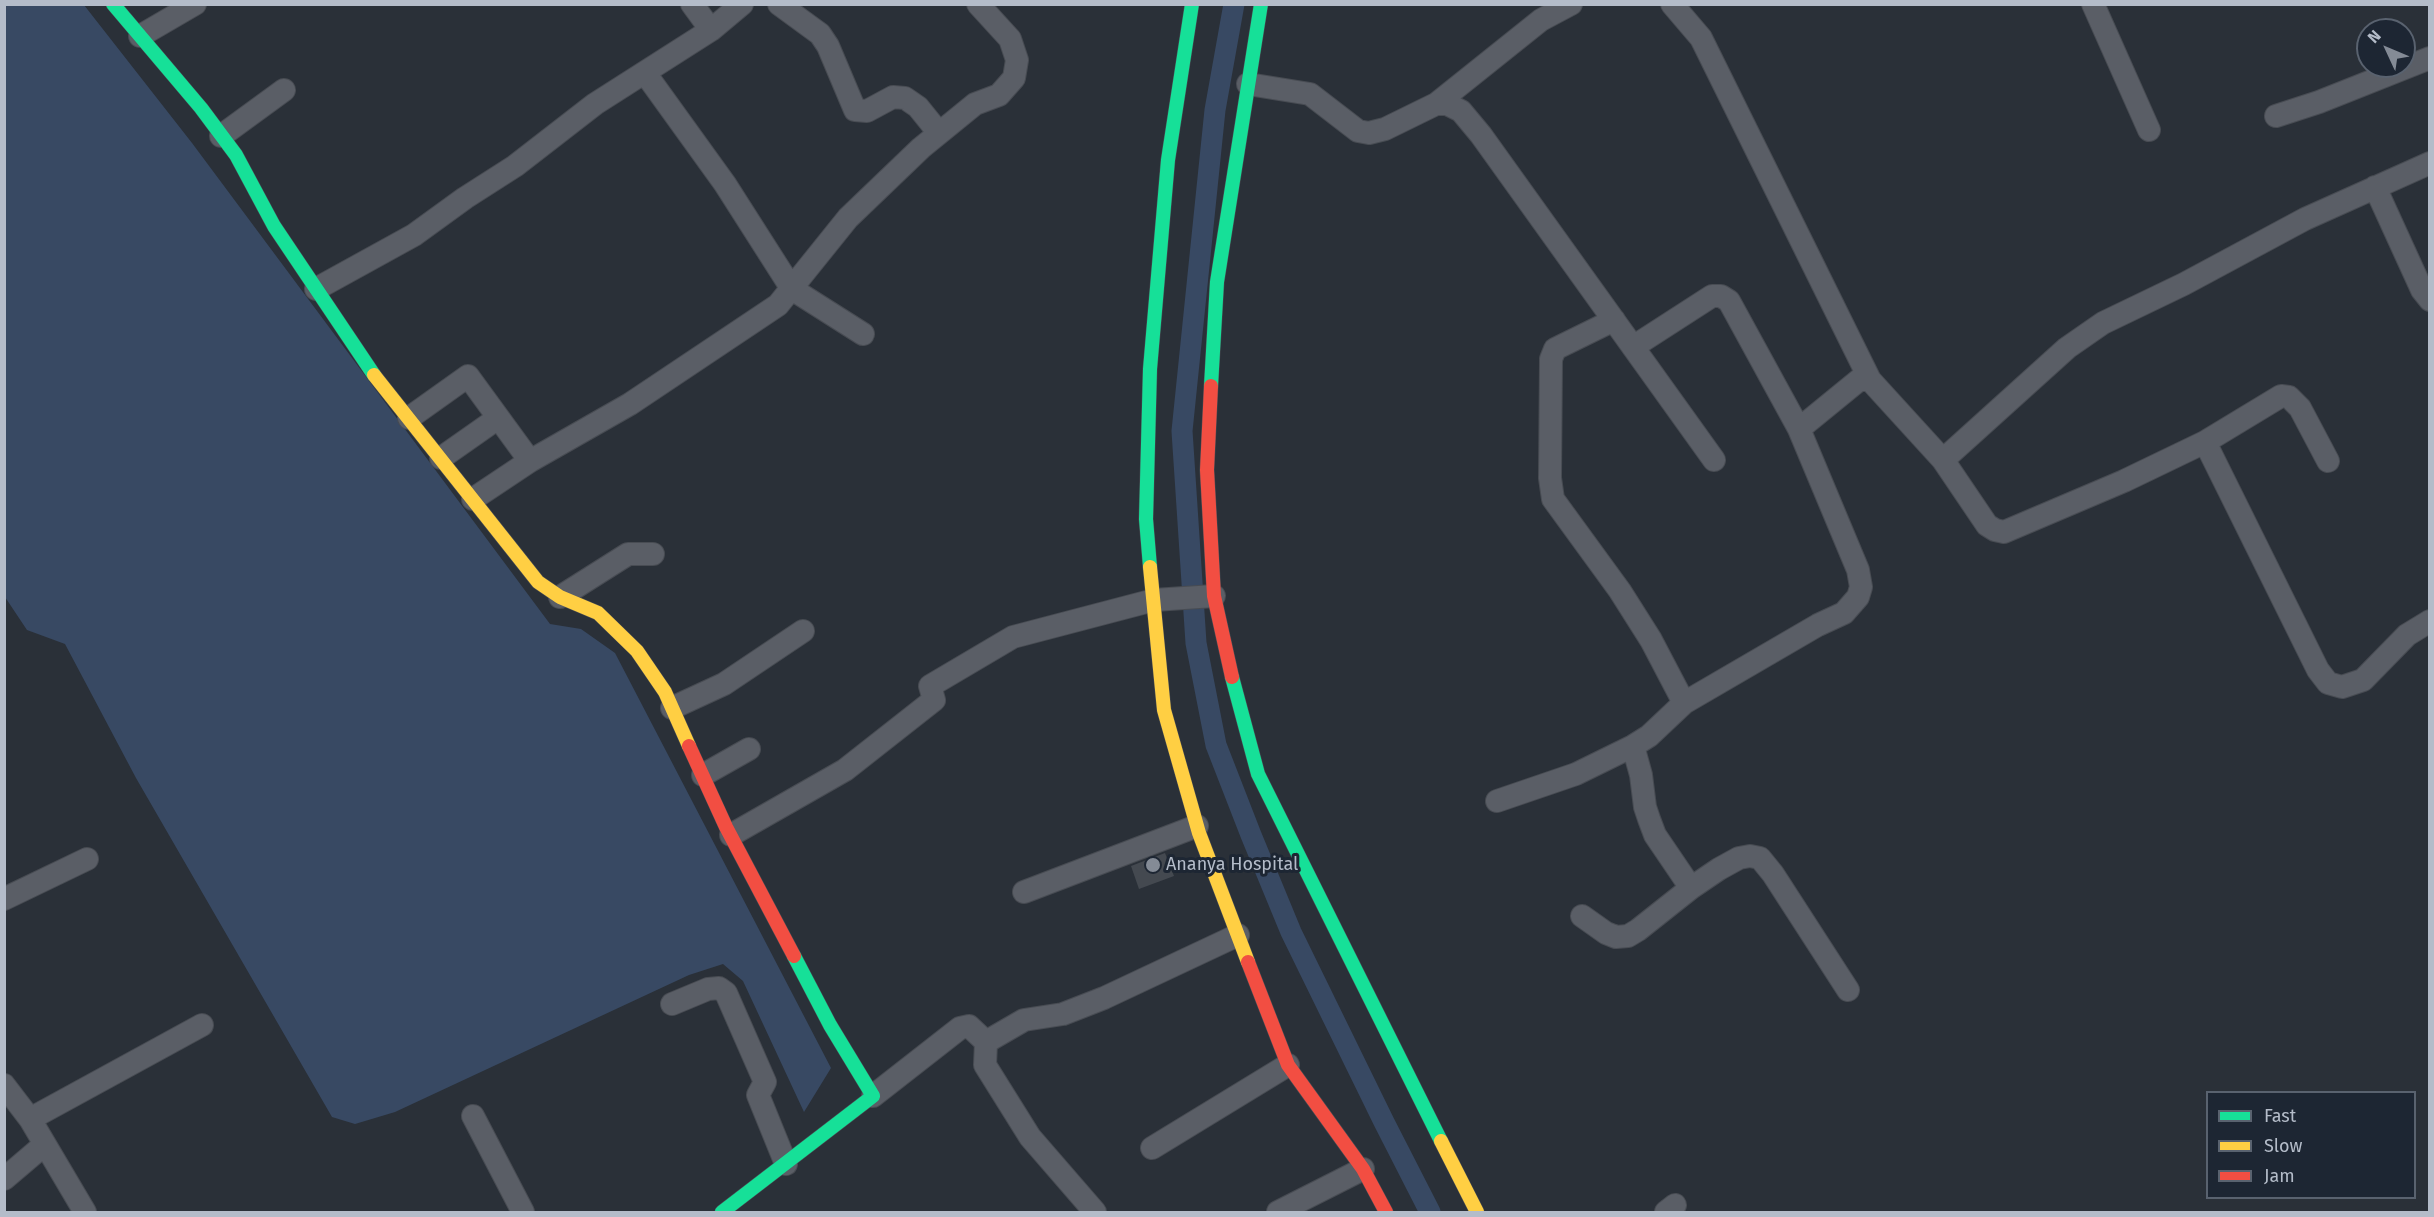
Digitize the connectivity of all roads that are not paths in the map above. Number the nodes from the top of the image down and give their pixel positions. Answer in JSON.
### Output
{"nodes":[{"id":1,"x":113,"y":4,"type":"edge"},
{"id":2,"x":195,"y":4,"type":"edge"},
{"id":3,"x":692,"y":4,"type":"edge"},
{"id":4,"x":742,"y":4,"type":"edge"},
{"id":5,"x":779,"y":4,"type":"edge"},
{"id":6,"x":1192,"y":4,"type":"edge"},
{"id":7,"x":1261,"y":4,"type":"edge"},
{"id":8,"x":1570,"y":4,"type":"edge"},
{"id":9,"x":1672,"y":4,"type":"edge"},
{"id":10,"x":2093,"y":4,"type":"edge"},
{"id":11,"x":986,"y":8,"type":"edge"},
{"id":12,"x":711,"y":30,"type":"junction"},
{"id":13,"x":140,"y":36,"type":"junction"},
{"id":14,"x":2430,"y":58,"type":"edge"},
{"id":15,"x":645,"y":73,"type":"junction"},
{"id":16,"x":1248,"y":84,"type":"junction"},
{"id":17,"x":284,"y":90,"type":"dead end"},
{"id":18,"x":1436,"y":104,"type":"junction"},
{"id":19,"x":2276,"y":116,"type":"dead end"},
{"id":20,"x":2149,"y":130,"type":"dead end"},
{"id":21,"x":939,"y":133,"type":"junction"},
{"id":22,"x":221,"y":136,"type":"junction"},
{"id":23,"x":2430,"y":163,"type":"edge"},
{"id":24,"x":2375,"y":187,"type":"junction"},
{"id":25,"x":316,"y":289,"type":"junction"},
{"id":26,"x":792,"y":289,"type":"junction"},
{"id":27,"x":2430,"y":300,"type":"edge"},
{"id":28,"x":1614,"y":320,"type":"junction"},
{"id":29,"x":863,"y":334,"type":"dead end"},
{"id":30,"x":1633,"y":347,"type":"junction"},
{"id":31,"x":1870,"y":380,"type":"junction"},
{"id":32,"x":498,"y":417,"type":"junction"},
{"id":33,"x":409,"y":418,"type":"junction"},
{"id":34,"x":1799,"y":429,"type":"junction"},
{"id":35,"x":2205,"y":442,"type":"junction"},
{"id":36,"x":441,"y":458,"type":"junction"},
{"id":37,"x":1714,"y":460,"type":"dead end"},
{"id":38,"x":1943,"y":460,"type":"junction"},
{"id":39,"x":530,"y":461,"type":"junction"},
{"id":40,"x":2328,"y":461,"type":"dead end"},
{"id":41,"x":473,"y":498,"type":"junction"},
{"id":42,"x":653,"y":554,"type":"dead end"},
{"id":43,"x":560,"y":597,"type":"junction"},
{"id":44,"x":1209,"y":597,"type":"junction"},
{"id":45,"x":1162,"y":600,"type":"junction"},
{"id":46,"x":2430,"y":621,"type":"edge"},
{"id":47,"x":803,"y":631,"type":"dead end"},
{"id":48,"x":1684,"y":703,"type":"junction"},
{"id":49,"x":672,"y":708,"type":"junction"},
{"id":50,"x":1633,"y":746,"type":"junction"},
{"id":51,"x":749,"y":749,"type":"dead end"},
{"id":52,"x":703,"y":775,"type":"junction"},
{"id":53,"x":1497,"y":801,"type":"dead end"},
{"id":54,"x":1197,"y":826,"type":"junction"},
{"id":55,"x":731,"y":835,"type":"junction"},
{"id":56,"x":87,"y":859,"type":"dead end"},
{"id":57,"x":1691,"y":888,"type":"junction"},
{"id":58,"x":1024,"y":892,"type":"dead end"},
{"id":59,"x":4,"y":899,"type":"edge"},
{"id":60,"x":1582,"y":916,"type":"dead end"},
{"id":61,"x":1238,"y":935,"type":"junction"},
{"id":62,"x":1848,"y":990,"type":"dead end"},
{"id":63,"x":672,"y":1004,"type":"dead end"},
{"id":64,"x":202,"y":1025,"type":"dead end"},
{"id":65,"x":986,"y":1042,"type":"junction"},
{"id":66,"x":1288,"y":1065,"type":"junction"},
{"id":67,"x":4,"y":1085,"type":"edge"},
{"id":68,"x":873,"y":1096,"type":"junction"},
{"id":69,"x":472,"y":1116,"type":"dead end"},
{"id":70,"x":30,"y":1119,"type":"junction"},
{"id":71,"x":44,"y":1144,"type":"junction"},
{"id":72,"x":1152,"y":1148,"type":"dead end"},
{"id":73,"x":786,"y":1164,"type":"junction"},
{"id":74,"x":1363,"y":1169,"type":"junction"},
{"id":75,"x":4,"y":1179,"type":"edge"},
{"id":76,"x":85,"y":1212,"type":"edge"},
{"id":77,"x":523,"y":1212,"type":"edge"},
{"id":78,"x":722,"y":1212,"type":"edge"},
{"id":79,"x":1095,"y":1212,"type":"edge"},
{"id":80,"x":1278,"y":1212,"type":"edge"},
{"id":81,"x":1386,"y":1212,"type":"edge"},
{"id":82,"x":1477,"y":1212,"type":"edge"}],
"edges":[{"from":1,"to":13,"type":"street"},
{"from":2,"to":13,"type":"street"},
{"from":3,"to":12,"type":"street"},
{"from":4,"to":12,"type":"street"},
{"from":5,"to":21,"type":"street"},
{"from":6,"to":45,"type":"street"},
{"from":7,"to":16,"type":"street"},
{"from":8,"to":18,"type":"street"},
{"from":9,"to":31,"type":"street"},
{"from":10,"to":20,"type":"street"},
{"from":11,"to":21,"type":"street"},
{"from":12,"to":15,"type":"street"},
{"from":13,"to":22,"type":"street"},
{"from":14,"to":19,"type":"street"},
{"from":15,"to":25,"type":"street"},
{"from":15,"to":26,"type":"street"},
{"from":16,"to":18,"type":"street"},
{"from":16,"to":44,"type":"street"},
{"from":17,"to":22,"type":"street"},
{"from":18,"to":28,"type":"street"},
{"from":21,"to":26,"type":"street"},
{"from":22,"to":25,"type":"street"},
{"from":23,"to":24,"type":"street"},
{"from":24,"to":27,"type":"street"},
{"from":24,"to":38,"type":"street"},
{"from":25,"to":33,"type":"street"},
{"from":26,"to":29,"type":"street"},
{"from":26,"to":39,"type":"street"},
{"from":28,"to":30,"type":"street"},
{"from":28,"to":48,"type":"street"},
{"from":30,"to":34,"type":"street"},
{"from":30,"to":37,"type":"street"},
{"from":31,"to":34,"type":"street"},
{"from":31,"to":38,"type":"street"},
{"from":32,"to":33,"type":"street"},
{"from":32,"to":36,"type":"street"},
{"from":32,"to":39,"type":"street"},
{"from":33,"to":36,"type":"street"},
{"from":34,"to":48,"type":"street"},
{"from":35,"to":38,"type":"street"},
{"from":35,"to":40,"type":"street"},
{"from":35,"to":46,"type":"street"},
{"from":36,"to":41,"type":"street"},
{"from":39,"to":41,"type":"street"},
{"from":41,"to":43,"type":"street"},
{"from":42,"to":43,"type":"street"},
{"from":43,"to":49,"type":"street"},
{"from":44,"to":45,"type":"street"},
{"from":44,"to":82,"type":"street"},
{"from":45,"to":54,"type":"street"},
{"from":45,"to":55,"type":"street"},
{"from":47,"to":49,"type":"street"},
{"from":48,"to":50,"type":"street"},
{"from":49,"to":52,"type":"street"},
{"from":50,"to":53,"type":"street"},
{"from":50,"to":57,"type":"street"},
{"from":51,"to":52,"type":"street"},
{"from":52,"to":55,"type":"street"},
{"from":54,"to":58,"type":"street"},
{"from":54,"to":61,"type":"street"},
{"from":55,"to":68,"type":"street"},
{"from":56,"to":59,"type":"street"},
{"from":57,"to":60,"type":"street"},
{"from":57,"to":62,"type":"street"},
{"from":61,"to":65,"type":"street"},
{"from":61,"to":66,"type":"street"},
{"from":63,"to":73,"type":"street"},
{"from":64,"to":70,"type":"street"},
{"from":65,"to":68,"type":"street"},
{"from":65,"to":79,"type":"street"},
{"from":66,"to":72,"type":"street"},
{"from":66,"to":74,"type":"street"},
{"from":67,"to":70,"type":"street"},
{"from":68,"to":73,"type":"street"},
{"from":69,"to":77,"type":"street"},
{"from":70,"to":71,"type":"street"},
{"from":71,"to":75,"type":"street"},
{"from":71,"to":76,"type":"street"},
{"from":73,"to":78,"type":"street"},
{"from":74,"to":80,"type":"street"},
{"from":74,"to":81,"type":"street"}]}
